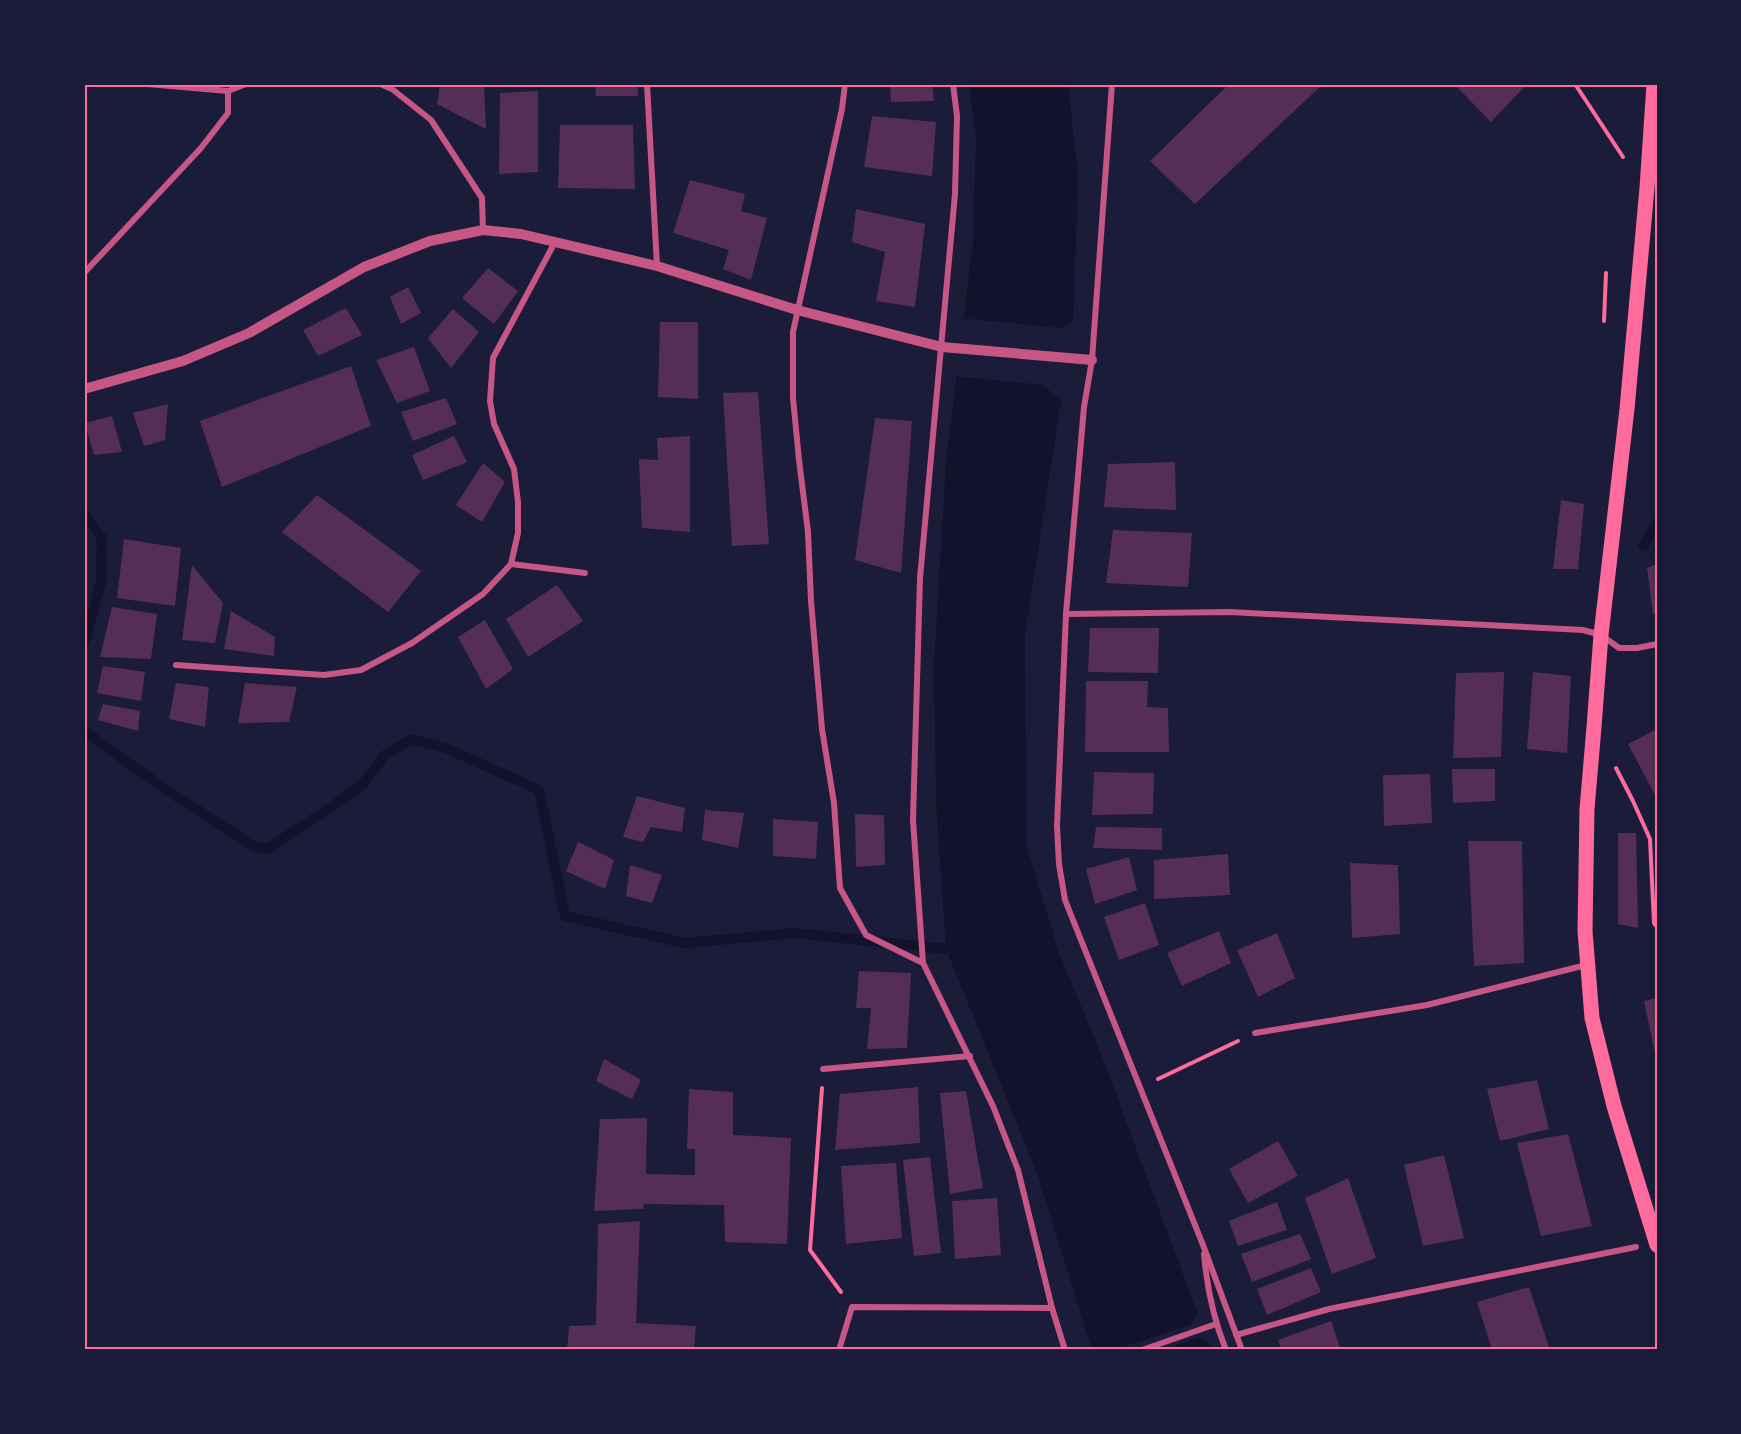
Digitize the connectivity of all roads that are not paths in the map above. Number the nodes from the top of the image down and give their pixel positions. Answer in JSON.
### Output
{"nodes":[{"id":1,"x":147,"y":84,"type":"edge"},
{"id":2,"x":246,"y":84,"type":"edge"},
{"id":3,"x":380,"y":84,"type":"edge"},
{"id":4,"x":647,"y":84,"type":"edge"},
{"id":5,"x":845,"y":84,"type":"edge"},
{"id":6,"x":953,"y":84,"type":"edge"},
{"id":7,"x":1112,"y":84,"type":"edge"},
{"id":8,"x":1654,"y":84,"type":"edge"},
{"id":9,"x":394,"y":87,"type":"edge"},
{"id":10,"x":228,"y":91,"type":"junction"},
{"id":11,"x":483,"y":230,"type":"junction"},
{"id":12,"x":555,"y":242,"type":"junction"},
{"id":13,"x":657,"y":266,"type":"junction"},
{"id":14,"x":84,"y":273,"type":"edge"},
{"id":15,"x":797,"y":310,"type":"junction"},
{"id":16,"x":942,"y":347,"type":"junction"},
{"id":17,"x":1092,"y":360,"type":"junction"},
{"id":18,"x":84,"y":389,"type":"edge"},
{"id":19,"x":511,"y":564,"type":"junction"},
{"id":20,"x":585,"y":573,"type":"dead end"},
{"id":21,"x":1066,"y":614,"type":"junction"},
{"id":22,"x":1601,"y":635,"type":"junction"},
{"id":23,"x":1657,"y":644,"type":"edge"},
{"id":24,"x":176,"y":665,"type":"dead end"},
{"id":25,"x":923,"y":963,"type":"junction"},
{"id":26,"x":1587,"y":964,"type":"junction"},
{"id":27,"x":1255,"y":1033,"type":"road end"},
{"id":28,"x":970,"y":1056,"type":"junction"},
{"id":29,"x":823,"y":1069,"type":"road end"},
{"id":30,"x":1203,"y":1245,"type":"junction"},
{"id":31,"x":1657,"y":1245,"type":"edge"},
{"id":32,"x":1636,"y":1247,"type":"dead end"},
{"id":33,"x":1052,"y":1308,"type":"junction"},
{"id":34,"x":1215,"y":1324,"type":"junction"},
{"id":35,"x":1236,"y":1335,"type":"junction"},
{"id":36,"x":839,"y":1350,"type":"edge"},
{"id":37,"x":1065,"y":1350,"type":"edge"},
{"id":38,"x":1142,"y":1350,"type":"edge"},
{"id":39,"x":1227,"y":1350,"type":"edge"},
{"id":40,"x":1242,"y":1350,"type":"edge"}],
"edges":[{"from":1,"to":10,"type":"street"},
{"from":2,"to":10,"type":"street"},
{"from":3,"to":9,"type":"street"},
{"from":4,"to":13,"type":"street"},
{"from":5,"to":15,"type":"street"},
{"from":6,"to":16,"type":"street"},
{"from":7,"to":17,"type":"street"},
{"from":8,"to":22,"type":"main road"},
{"from":9,"to":11,"type":"street"},
{"from":10,"to":14,"type":"street"},
{"from":11,"to":12,"type":"street"},
{"from":11,"to":18,"type":"street"},
{"from":12,"to":13,"type":"street"},
{"from":12,"to":19,"type":"street"},
{"from":13,"to":15,"type":"street"},
{"from":15,"to":16,"type":"street"},
{"from":15,"to":25,"type":"street"},
{"from":16,"to":17,"type":"street"},
{"from":16,"to":25,"type":"street"},
{"from":17,"to":21,"type":"street"},
{"from":19,"to":20,"type":"street"},
{"from":19,"to":24,"type":"street"},
{"from":21,"to":22,"type":"street"},
{"from":21,"to":30,"type":"street"},
{"from":22,"to":23,"type":"street"},
{"from":22,"to":26,"type":"main road"},
{"from":25,"to":28,"type":"street"},
{"from":26,"to":27,"type":"street"},
{"from":26,"to":31,"type":"main road"},
{"from":28,"to":29,"type":"street"},
{"from":28,"to":33,"type":"street"},
{"from":30,"to":34,"type":"street"},
{"from":30,"to":35,"type":"street"},
{"from":32,"to":35,"type":"street"},
{"from":33,"to":36,"type":"street"},
{"from":33,"to":37,"type":"street"},
{"from":34,"to":38,"type":"street"},
{"from":34,"to":39,"type":"street"},
{"from":35,"to":40,"type":"street"}]}
